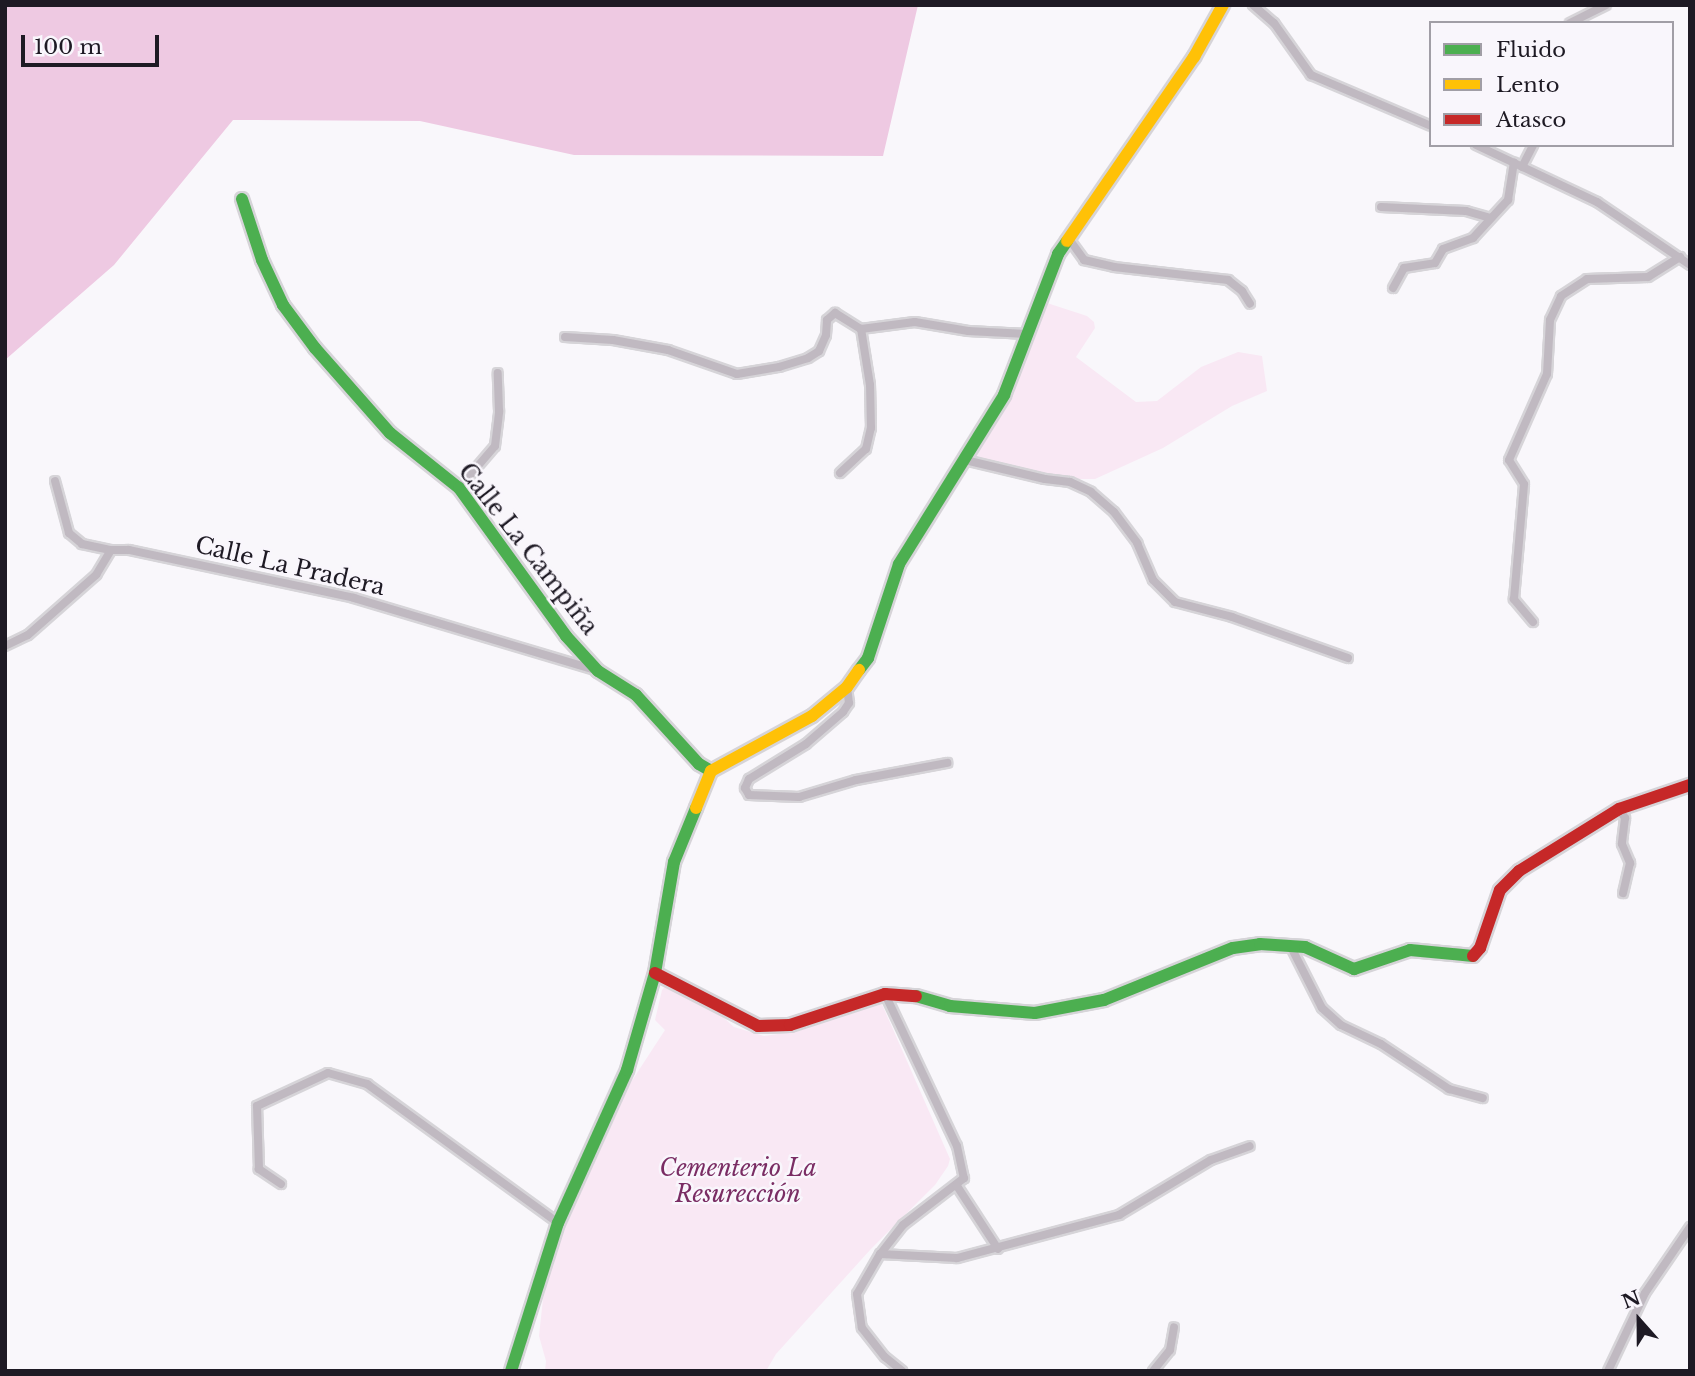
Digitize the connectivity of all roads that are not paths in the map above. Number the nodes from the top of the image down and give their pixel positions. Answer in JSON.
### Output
{"nodes":[{"id":1,"x":1223,"y":5,"type":"edge"},
{"id":2,"x":1254,"y":5,"type":"edge"},
{"id":3,"x":1606,"y":5,"type":"edge"},
{"id":4,"x":1574,"y":21,"type":"edge"},
{"id":5,"x":1429,"y":124,"type":"edge"},
{"id":6,"x":1480,"y":147,"type":"edge"},
{"id":7,"x":1532,"y":147,"type":"edge"},
{"id":8,"x":1518,"y":165,"type":"junction"},
{"id":9,"x":242,"y":199,"type":"dead end"},
{"id":10,"x":1381,"y":207,"type":"dead end"},
{"id":11,"x":1490,"y":218,"type":"junction"},
{"id":12,"x":1069,"y":239,"type":"junction"},
{"id":13,"x":1680,"y":257,"type":"junction"},
{"id":14,"x":1690,"y":265,"type":"edge"},
{"id":15,"x":1393,"y":288,"type":"dead end"},
{"id":16,"x":1250,"y":304,"type":"dead end"},
{"id":17,"x":862,"y":329,"type":"junction"},
{"id":18,"x":1027,"y":334,"type":"junction"},
{"id":19,"x":565,"y":337,"type":"dead end"},
{"id":20,"x":498,"y":373,"type":"dead end"},
{"id":21,"x":965,"y":460,"type":"junction"},
{"id":22,"x":840,"y":473,"type":"dead end"},
{"id":23,"x":55,"y":481,"type":"dead end"},
{"id":24,"x":459,"y":488,"type":"junction"},
{"id":25,"x":111,"y":551,"type":"junction"},
{"id":26,"x":1533,"y":622,"type":"dead end"},
{"id":27,"x":5,"y":646,"type":"edge"},
{"id":28,"x":1348,"y":658,"type":"dead end"},
{"id":29,"x":598,"y":671,"type":"junction"},
{"id":30,"x":847,"y":687,"type":"junction"},
{"id":31,"x":947,"y":763,"type":"dead end"},
{"id":32,"x":711,"y":771,"type":"junction"},
{"id":33,"x":1690,"y":785,"type":"edge"},
{"id":34,"x":1619,"y":808,"type":"junction"},
{"id":35,"x":1623,"y":893,"type":"dead end"},
{"id":36,"x":1291,"y":947,"type":"junction"},
{"id":37,"x":655,"y":973,"type":"junction"},
{"id":38,"x":885,"y":994,"type":"junction"},
{"id":39,"x":1483,"y":1098,"type":"dead end"},
{"id":40,"x":1250,"y":1146,"type":"dead end"},
{"id":41,"x":281,"y":1184,"type":"dead end"},
{"id":42,"x":957,"y":1186,"type":"junction"},
{"id":43,"x":558,"y":1223,"type":"junction"},
{"id":44,"x":1690,"y":1227,"type":"edge"},
{"id":45,"x":998,"y":1249,"type":"junction"},
{"id":46,"x":880,"y":1254,"type":"junction"},
{"id":47,"x":1174,"y":1327,"type":"dead end"},
{"id":48,"x":512,"y":1371,"type":"edge"},
{"id":49,"x":902,"y":1371,"type":"edge"},
{"id":50,"x":1153,"y":1371,"type":"edge"},
{"id":51,"x":1608,"y":1371,"type":"edge"}],
"edges":[{"from":1,"to":12,"type":"street"},
{"from":2,"to":5,"type":"street"},
{"from":3,"to":4,"type":"street"},
{"from":6,"to":8,"type":"street"},
{"from":7,"to":8,"type":"street"},
{"from":8,"to":11,"type":"street"},
{"from":8,"to":13,"type":"street"},
{"from":9,"to":24,"type":"street","name":"Calle La Campiña"},
{"from":10,"to":11,"type":"street"},
{"from":11,"to":15,"type":"street"},
{"from":12,"to":16,"type":"street"},
{"from":12,"to":18,"type":"street"},
{"from":13,"to":14,"type":"street"},
{"from":13,"to":26,"type":"street"},
{"from":17,"to":18,"type":"street"},
{"from":17,"to":19,"type":"street"},
{"from":17,"to":22,"type":"street"},
{"from":18,"to":21,"type":"street"},
{"from":20,"to":24,"type":"street"},
{"from":21,"to":28,"type":"street"},
{"from":21,"to":30,"type":"street"},
{"from":23,"to":25,"type":"street","name":"Calle La Pradera"},
{"from":24,"to":29,"type":"street","name":"Calle La Campiña"},
{"from":25,"to":27,"type":"street"},
{"from":25,"to":29,"type":"street","name":"Calle La Pradera"},
{"from":29,"to":32,"type":"street","name":"Calle La Campiña"},
{"from":30,"to":31,"type":"street"},
{"from":30,"to":32,"type":"street"},
{"from":32,"to":37,"type":"street"},
{"from":33,"to":34,"type":"street"},
{"from":34,"to":35,"type":"street"},
{"from":34,"to":36,"type":"street"},
{"from":36,"to":38,"type":"street"},
{"from":36,"to":39,"type":"street"},
{"from":37,"to":38,"type":"street"},
{"from":37,"to":43,"type":"street"},
{"from":38,"to":42,"type":"street"},
{"from":40,"to":45,"type":"street"},
{"from":41,"to":43,"type":"street"},
{"from":42,"to":45,"type":"street"},
{"from":42,"to":46,"type":"street"},
{"from":43,"to":48,"type":"street"},
{"from":44,"to":51,"type":"street"},
{"from":45,"to":46,"type":"street"},
{"from":46,"to":49,"type":"street"},
{"from":47,"to":50,"type":"street"}]}
